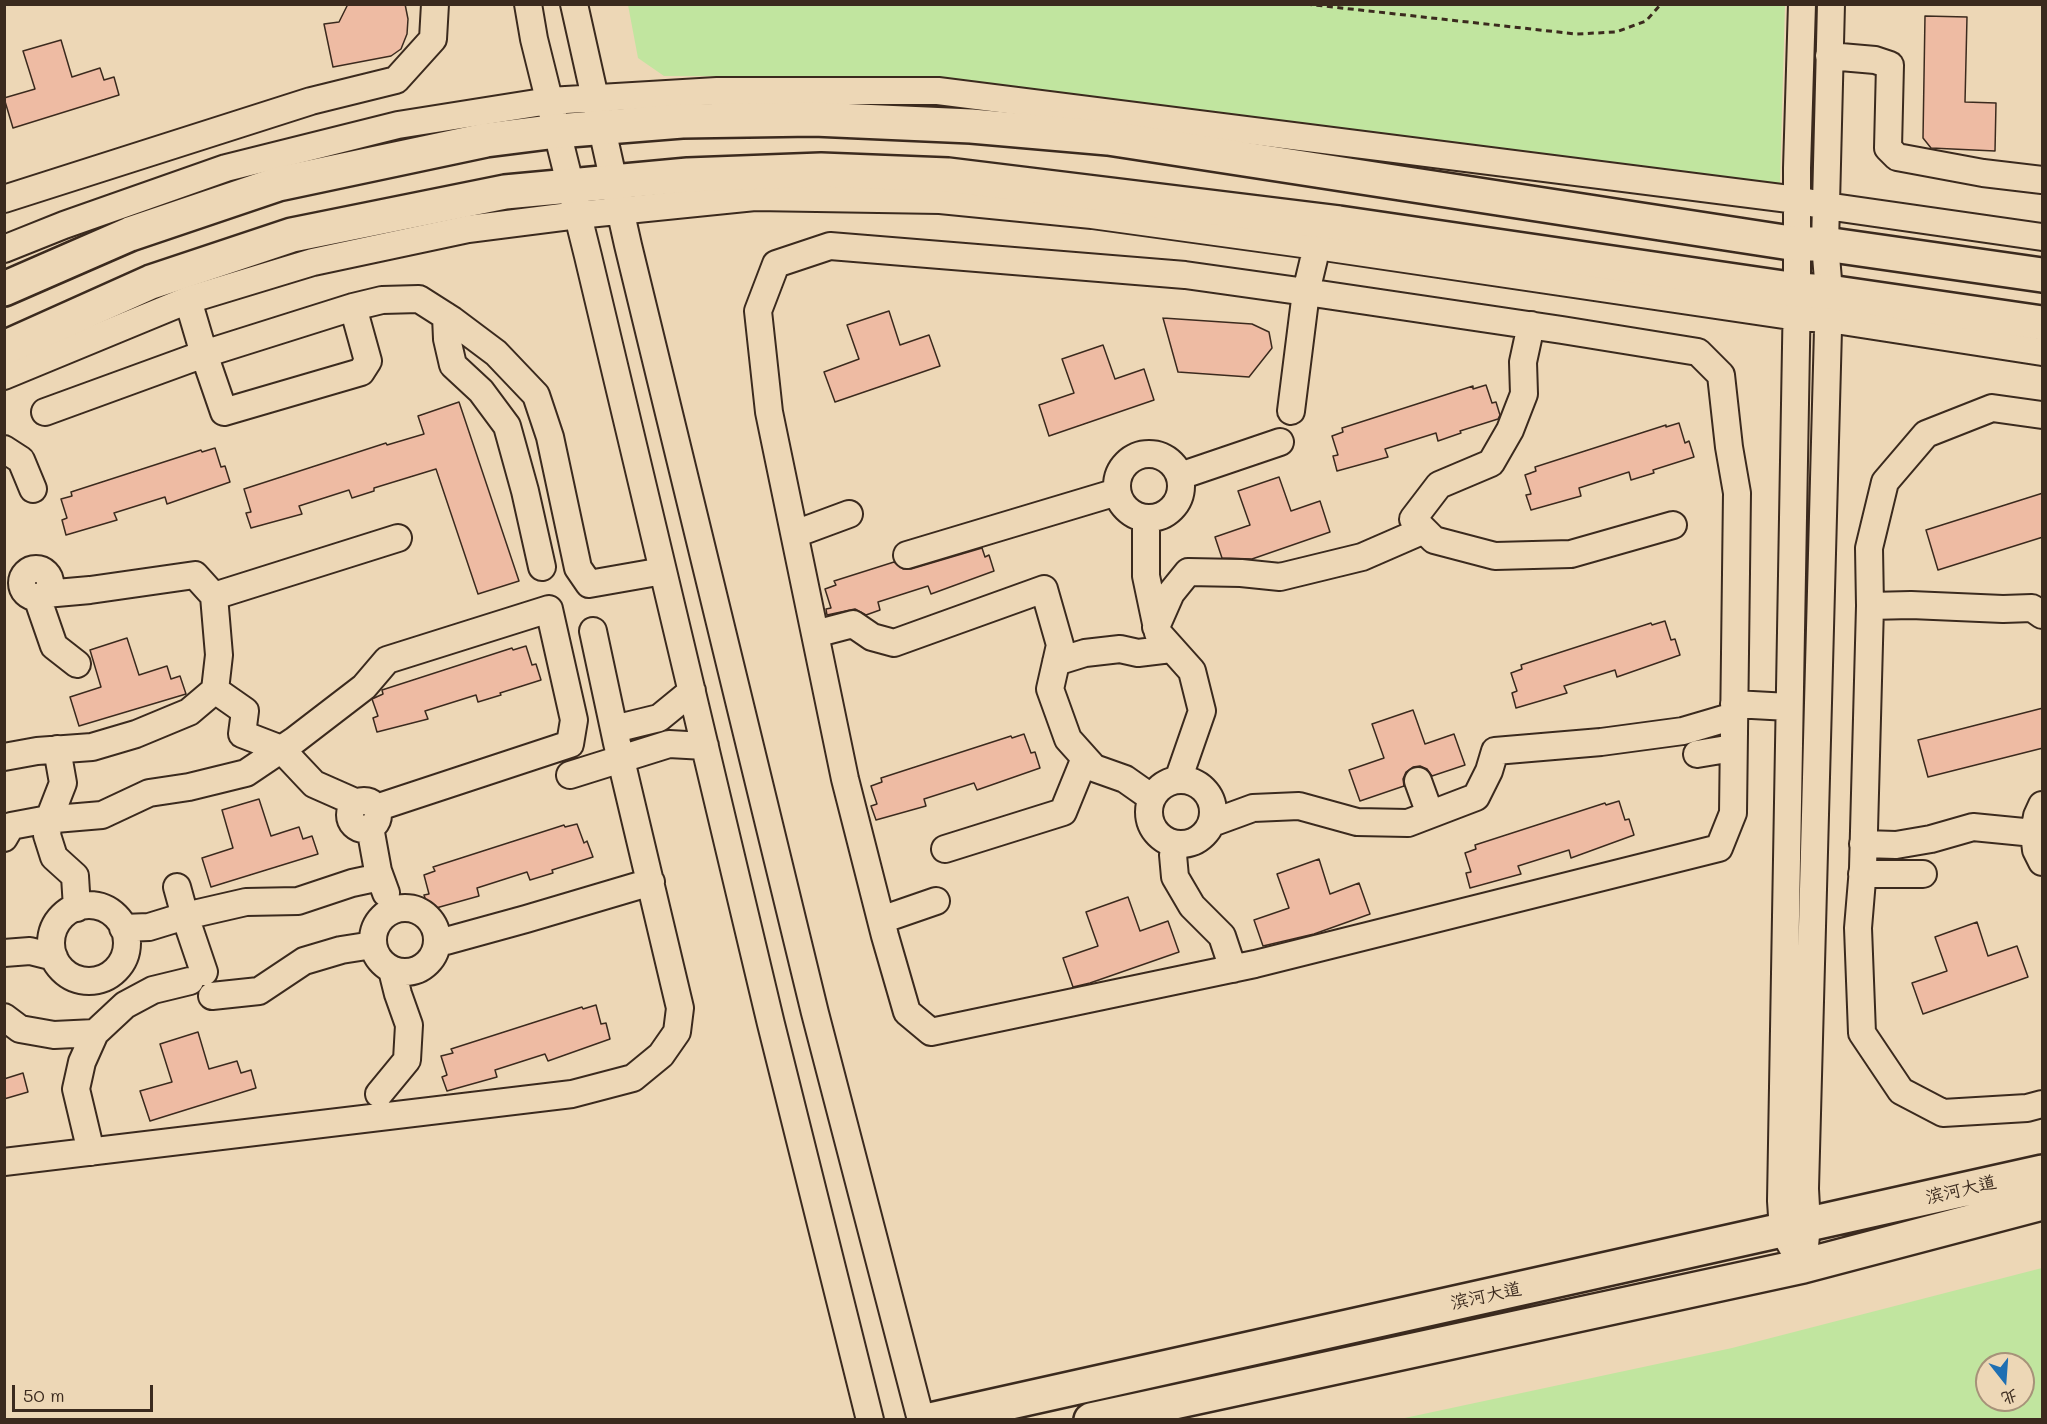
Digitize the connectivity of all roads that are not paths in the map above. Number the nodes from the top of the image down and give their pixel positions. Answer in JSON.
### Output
{"nodes":[{"id":1,"x":435,"y":4,"type":"edge"},
{"id":2,"x":528,"y":4,"type":"edge"},
{"id":3,"x":574,"y":4,"type":"edge"},
{"id":4,"x":1802,"y":4,"type":"edge"},
{"id":5,"x":1831,"y":4,"type":"edge"},
{"id":6,"x":1829,"y":56,"type":"junction"},
{"id":7,"x":598,"y":113,"type":"junction"},
{"id":8,"x":553,"y":116,"type":"junction"},
{"id":9,"x":2043,"y":180,"type":"edge"},
{"id":10,"x":617,"y":196,"type":"junction"},
{"id":11,"x":4,"y":199,"type":"edge"},
{"id":12,"x":574,"y":200,"type":"junction"},
{"id":13,"x":1797,"y":200,"type":"junction"},
{"id":14,"x":1826,"y":206,"type":"junction"},
{"id":15,"x":1320,"y":234,"type":"junction"},
{"id":16,"x":2043,"y":237,"type":"edge"},
{"id":17,"x":1811,"y":244,"type":"junction"},
{"id":18,"x":4,"y":249,"type":"edge"},
{"id":19,"x":2043,"y":274,"type":"edge"},
{"id":20,"x":4,"y":289,"type":"edge"},
{"id":21,"x":1306,"y":292,"type":"junction"},
{"id":22,"x":188,"y":300,"type":"junction"},
{"id":23,"x":1797,"y":304,"type":"junction"},
{"id":24,"x":1829,"y":305,"type":"junction"},
{"id":25,"x":353,"y":307,"type":"junction"},
{"id":26,"x":446,"y":316,"type":"junction"},
{"id":27,"x":2043,"y":323,"type":"edge"},
{"id":28,"x":1532,"y":325,"type":"junction"},
{"id":29,"x":4,"y":348,"type":"edge"},
{"id":30,"x":2043,"y":352,"type":"edge"},
{"id":31,"x":204,"y":354,"type":"junction"},
{"id":32,"x":4,"y":376,"type":"edge"},
{"id":33,"x":1291,"y":411,"type":"dead end"},
{"id":34,"x":45,"y":412,"type":"dead end"},
{"id":35,"x":2043,"y":415,"type":"edge"},
{"id":36,"x":1280,"y":442,"type":"dead end"},
{"id":37,"x":4,"y":449,"type":"edge"},
{"id":38,"x":1180,"y":476,"type":"junction"},
{"id":39,"x":33,"y":489,"type":"dead end"},
{"id":40,"x":1117,"y":492,"type":"junction"},
{"id":41,"x":849,"y":514,"type":"dead end"},
{"id":42,"x":1146,"y":519,"type":"junction"},
{"id":43,"x":1673,"y":525,"type":"dead end"},
{"id":44,"x":1425,"y":530,"type":"junction"},
{"id":45,"x":795,"y":534,"type":"junction"},
{"id":46,"x":398,"y":537,"type":"dead end"},
{"id":47,"x":907,"y":555,"type":"dead end"},
{"id":48,"x":542,"y":567,"type":"dead end"},
{"id":49,"x":663,"y":571,"type":"junction"},
{"id":50,"x":27,"y":591,"type":"edge"},
{"id":51,"x":214,"y":596,"type":"junction"},
{"id":52,"x":1870,"y":606,"type":"junction"},
{"id":53,"x":2043,"y":615,"type":"edge"},
{"id":54,"x":1156,"y":627,"type":"junction"},
{"id":55,"x":593,"y":631,"type":"dead end"},
{"id":56,"x":815,"y":634,"type":"junction"},
{"id":57,"x":1171,"y":649,"type":"junction"},
{"id":58,"x":1056,"y":662,"type":"junction"},
{"id":59,"x":77,"y":663,"type":"dead end"},
{"id":60,"x":215,"y":690,"type":"junction"},
{"id":61,"x":692,"y":691,"type":"junction"},
{"id":62,"x":1789,"y":707,"type":"junction"},
{"id":63,"x":1734,"y":710,"type":"junction"},
{"id":64,"x":614,"y":729,"type":"junction"},
{"id":65,"x":705,"y":746,"type":"junction"},
{"id":66,"x":1733,"y":748,"type":"junction"},
{"id":67,"x":57,"y":749,"type":"junction"},
{"id":68,"x":281,"y":749,"type":"junction"},
{"id":69,"x":1697,"y":754,"type":"dead end"},
{"id":70,"x":4,"y":758,"type":"edge"},
{"id":71,"x":1085,"y":758,"type":"junction"},
{"id":72,"x":621,"y":759,"type":"junction"},
{"id":73,"x":570,"y":775,"type":"dead end"},
{"id":74,"x":1178,"y":780,"type":"junction"},
{"id":75,"x":1418,"y":781,"type":"dead end"},
{"id":76,"x":1152,"y":798,"type":"junction"},
{"id":77,"x":2043,"y":805,"type":"edge"},
{"id":78,"x":368,"y":813,"type":"junction"},
{"id":79,"x":1430,"y":814,"type":"junction"},
{"id":80,"x":49,"y":819,"type":"junction"},
{"id":81,"x":1212,"y":823,"type":"junction"},
{"id":82,"x":7,"y":828,"type":"edge"},
{"id":83,"x":2034,"y":833,"type":"junction"},
{"id":84,"x":1863,"y":844,"type":"junction"},
{"id":85,"x":1179,"y":845,"type":"junction"},
{"id":86,"x":945,"y":849,"type":"dead end"},
{"id":87,"x":2043,"y":862,"type":"edge"},
{"id":88,"x":1862,"y":874,"type":"junction"},
{"id":89,"x":1923,"y":874,"type":"dead end"},
{"id":90,"x":380,"y":877,"type":"junction"},
{"id":91,"x":651,"y":882,"type":"junction"},
{"id":92,"x":177,"y":887,"type":"dead end"},
{"id":93,"x":936,"y":901,"type":"dead end"},
{"id":94,"x":76,"y":908,"type":"junction"},
{"id":95,"x":391,"y":910,"type":"junction"},
{"id":96,"x":185,"y":916,"type":"junction"},
{"id":97,"x":881,"y":920,"type":"junction"},
{"id":98,"x":123,"y":928,"type":"junction"},
{"id":99,"x":438,"y":940,"type":"junction"},
{"id":100,"x":373,"y":945,"type":"junction"},
{"id":101,"x":4,"y":953,"type":"edge"},
{"id":102,"x":54,"y":957,"type":"junction"},
{"id":103,"x":1233,"y":969,"type":"junction"},
{"id":104,"x":392,"y":970,"type":"junction"},
{"id":105,"x":202,"y":983,"type":"junction"},
{"id":106,"x":4,"y":1017,"type":"edge"},
{"id":107,"x":95,"y":1033,"type":"junction"},
{"id":108,"x":379,"y":1094,"type":"dead end"},
{"id":109,"x":2043,"y":1104,"type":"edge"},
{"id":110,"x":91,"y":1152,"type":"junction"},
{"id":111,"x":4,"y":1162,"type":"edge"},
{"id":112,"x":2043,"y":1172,"type":"edge"},
{"id":113,"x":2043,"y":1203,"type":"edge"},
{"id":114,"x":1795,"y":1228,"type":"junction"},
{"id":115,"x":1803,"y":1266,"type":"junction"},
{"id":116,"x":870,"y":1419,"type":"edge"},
{"id":117,"x":921,"y":1419,"type":"edge"},
{"id":118,"x":930,"y":1419,"type":"edge"},
{"id":119,"x":1091,"y":1419,"type":"edge"}],
"edges":[{"from":1,"to":11,"type":"street"},
{"from":2,"to":8,"type":"street"},
{"from":3,"to":7,"type":"street"},
{"from":4,"to":13,"type":"street"},
{"from":5,"to":6,"type":"street"},
{"from":6,"to":9,"type":"street"},
{"from":6,"to":14,"type":"street"},
{"from":7,"to":8,"type":"main road"},
{"from":7,"to":10,"type":"street"},
{"from":7,"to":13,"type":"street"},
{"from":7,"to":17,"type":"main road"},
{"from":8,"to":12,"type":"street"},
{"from":8,"to":18,"type":"street"},
{"from":8,"to":20,"type":"main road"},
{"from":10,"to":12,"type":"main road"},
{"from":10,"to":15,"type":"main road"},
{"from":10,"to":117,"type":"street"},
{"from":12,"to":22,"type":"street"},
{"from":12,"to":29,"type":"main road"},
{"from":12,"to":49,"type":"street"},
{"from":13,"to":14,"type":"street"},
{"from":13,"to":17,"type":"street"},
{"from":14,"to":16,"type":"street"},
{"from":14,"to":17,"type":"street"},
{"from":15,"to":21,"type":"street"},
{"from":15,"to":23,"type":"main road"},
{"from":17,"to":19,"type":"main road"},
{"from":17,"to":23,"type":"street"},
{"from":17,"to":24,"type":"street"},
{"from":21,"to":28,"type":"street"},
{"from":21,"to":33,"type":"street"},
{"from":21,"to":45,"type":"street"},
{"from":22,"to":31,"type":"street"},
{"from":22,"to":32,"type":"street"},
{"from":23,"to":24,"type":"main road"},
{"from":23,"to":62,"type":"street"},
{"from":24,"to":27,"type":"main road"},
{"from":24,"to":30,"type":"street"},
{"from":24,"to":114,"type":"street"},
{"from":25,"to":26,"type":"street"},
{"from":25,"to":31,"type":"street"},
{"from":25,"to":31,"type":"street"},
{"from":26,"to":48,"type":"street"},
{"from":26,"to":49,"type":"street"},
{"from":28,"to":44,"type":"street"},
{"from":28,"to":63,"type":"street"},
{"from":31,"to":34,"type":"street"},
{"from":35,"to":52,"type":"street"},
{"from":36,"to":38,"type":"street"},
{"from":37,"to":39,"type":"street"},
{"from":38,"to":40,"type":"street"},
{"from":38,"to":42,"type":"street"},
{"from":40,"to":42,"type":"street"},
{"from":40,"to":47,"type":"street"},
{"from":41,"to":45,"type":"street"},
{"from":42,"to":54,"type":"street"},
{"from":43,"to":44,"type":"street"},
{"from":44,"to":54,"type":"street"},
{"from":45,"to":56,"type":"street"},
{"from":46,"to":51,"type":"street"},
{"from":49,"to":61,"type":"street"},
{"from":50,"to":51,"type":"street"},
{"from":50,"to":59,"type":"street"},
{"from":51,"to":60,"type":"street"},
{"from":52,"to":53,"type":"street"},
{"from":52,"to":84,"type":"street"},
{"from":54,"to":57,"type":"street"},
{"from":55,"to":64,"type":"street"},
{"from":56,"to":58,"type":"street"},
{"from":56,"to":97,"type":"street"},
{"from":57,"to":58,"type":"street"},
{"from":57,"to":74,"type":"street"},
{"from":58,"to":71,"type":"street"},
{"from":60,"to":67,"type":"street"},
{"from":60,"to":68,"type":"street"},
{"from":61,"to":64,"type":"street"},
{"from":61,"to":65,"type":"street"},
{"from":62,"to":63,"type":"street"},
{"from":62,"to":114,"type":"street"},
{"from":63,"to":66,"type":"street"},
{"from":63,"to":79,"type":"street"},
{"from":64,"to":72,"type":"street"},
{"from":65,"to":72,"type":"street"},
{"from":65,"to":116,"type":"street"},
{"from":66,"to":69,"type":"street"},
{"from":66,"to":103,"type":"street"},
{"from":67,"to":70,"type":"street"},
{"from":67,"to":80,"type":"street"},
{"from":68,"to":78,"type":"street"},
{"from":68,"to":78,"type":"street"},
{"from":68,"to":80,"type":"street"},
{"from":71,"to":76,"type":"street"},
{"from":71,"to":86,"type":"street"},
{"from":72,"to":73,"type":"street"},
{"from":72,"to":91,"type":"street"},
{"from":74,"to":76,"type":"street"},
{"from":74,"to":81,"type":"street"},
{"from":75,"to":79,"type":"street"},
{"from":76,"to":85,"type":"street"},
{"from":77,"to":83,"type":"street"},
{"from":78,"to":90,"type":"street"},
{"from":79,"to":81,"type":"street"},
{"from":80,"to":82,"type":"street"},
{"from":80,"to":94,"type":"street"},
{"from":81,"to":85,"type":"street"},
{"from":83,"to":84,"type":"street"},
{"from":83,"to":87,"type":"street"},
{"from":84,"to":88,"type":"street"},
{"from":85,"to":103,"type":"street"},
{"from":88,"to":89,"type":"street"},
{"from":88,"to":109,"type":"street"},
{"from":90,"to":95,"type":"street"},
{"from":90,"to":96,"type":"street"},
{"from":91,"to":99,"type":"street"},
{"from":91,"to":110,"type":"street"},
{"from":92,"to":96,"type":"street"},
{"from":93,"to":97,"type":"street"},
{"from":94,"to":98,"type":"street"},
{"from":94,"to":102,"type":"street"},
{"from":95,"to":99,"type":"street"},
{"from":95,"to":100,"type":"street"},
{"from":96,"to":98,"type":"street"},
{"from":96,"to":105,"type":"street"},
{"from":97,"to":103,"type":"street"},
{"from":98,"to":102,"type":"street"},
{"from":99,"to":104,"type":"street"},
{"from":100,"to":104,"type":"street"},
{"from":100,"to":105,"type":"street"},
{"from":101,"to":102,"type":"street"},
{"from":104,"to":108,"type":"street"},
{"from":105,"to":107,"type":"street"},
{"from":106,"to":107,"type":"street"},
{"from":107,"to":110,"type":"street"},
{"from":110,"to":111,"type":"street"},
{"from":112,"to":114,"type":"main road","name":"滨河大道"},
{"from":113,"to":115,"type":"main road","name":"滨河大道"},
{"from":114,"to":115,"type":"street"},
{"from":114,"to":118,"type":"main road","name":"滨河大道"},
{"from":115,"to":119,"type":"main road","name":"滨河大道"}]}
